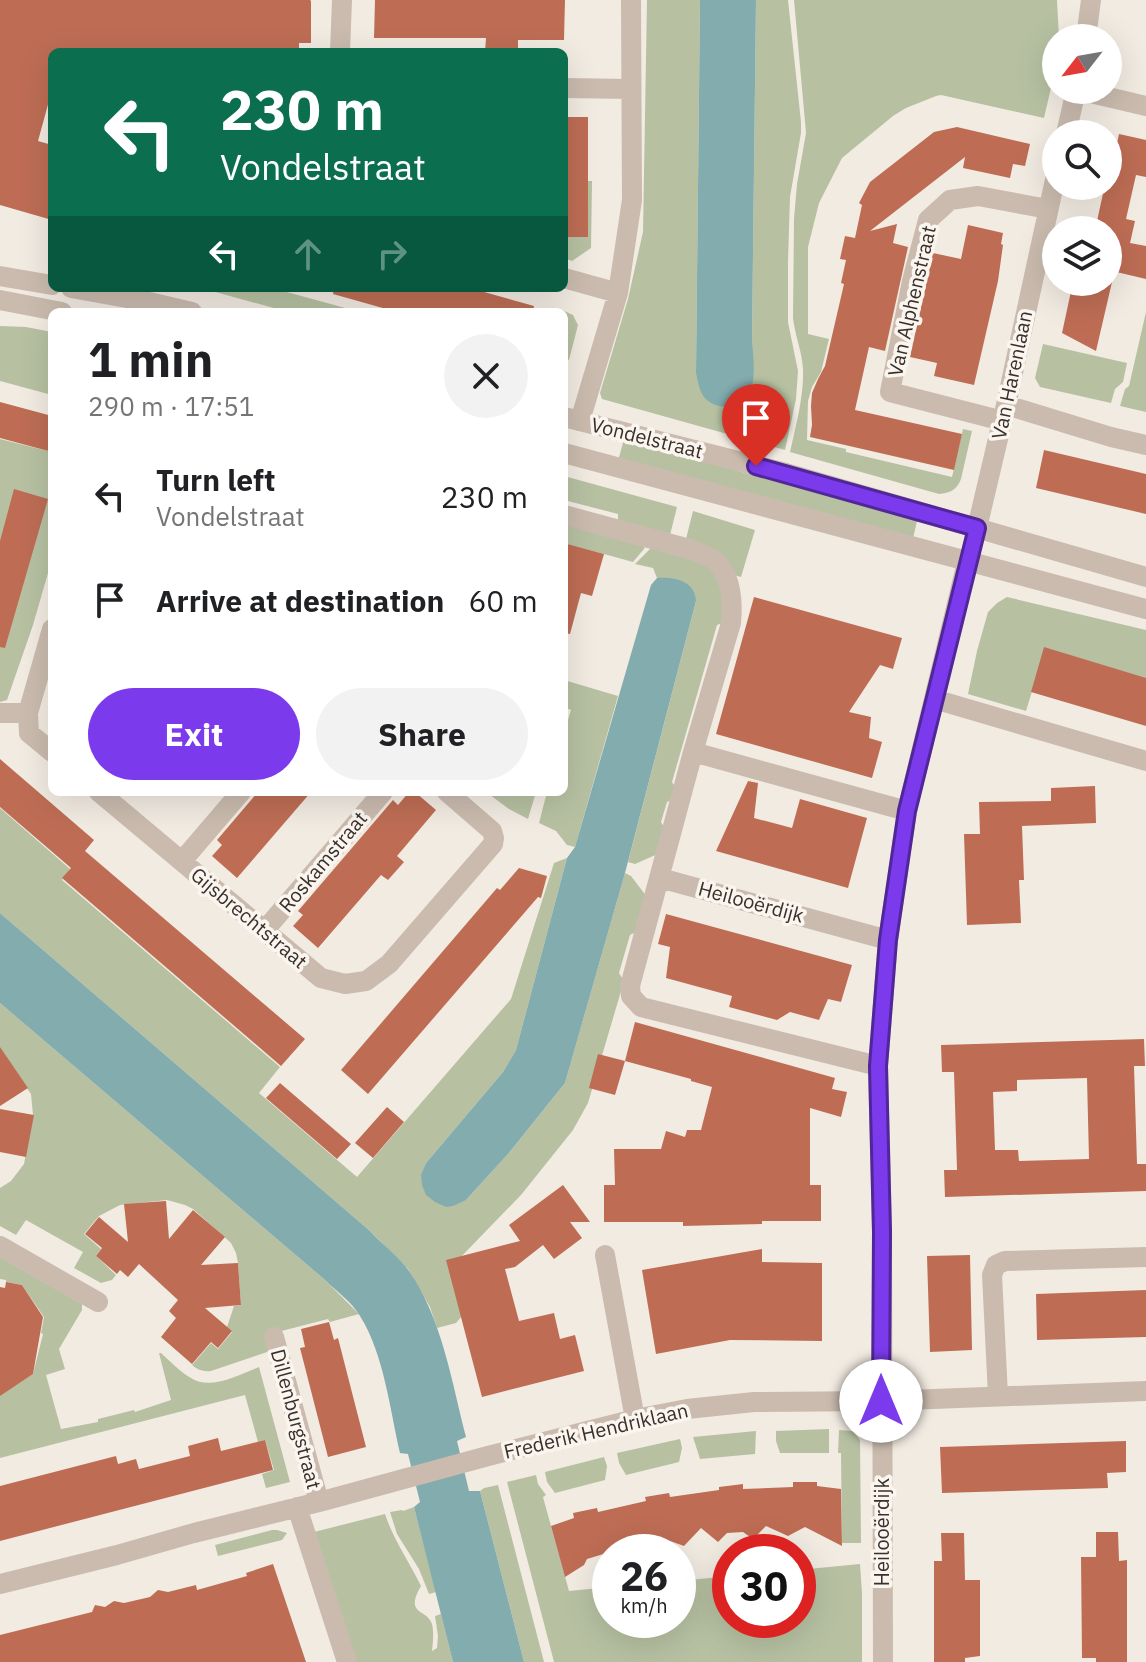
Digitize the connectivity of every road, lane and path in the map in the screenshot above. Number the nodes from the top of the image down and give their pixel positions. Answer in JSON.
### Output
{"nodes":[{"id":1,"x":342,"y":0,"type":"edge"},
{"id":2,"x":631,"y":0,"type":"edge"},
{"id":3,"x":1091,"y":0,"type":"edge"},
{"id":4,"x":1088,"y":24,"type":"edge"},
{"id":5,"x":340,"y":48,"type":"edge"},
{"id":6,"x":568,"y":88,"type":"edge"},
{"id":7,"x":631,"y":89,"type":"junction"},
{"id":8,"x":1122,"y":100,"type":"edge"},
{"id":9,"x":1146,"y":106,"type":"edge"},
{"id":10,"x":1050,"y":200,"type":"edge"},
{"id":11,"x":1048,"y":209,"type":"junction"},
{"id":12,"x":0,"y":276,"type":"edge"},
{"id":13,"x":568,"y":279,"type":"edge"},
{"id":14,"x":48,"y":284,"type":"edge"},
{"id":15,"x":95,"y":292,"type":"edge"},
{"id":16,"x":618,"y":293,"type":"junction"},
{"id":17,"x":0,"y":300,"type":"edge"},
{"id":18,"x":149,"y":301,"type":"edge"},
{"id":19,"x":176,"y":308,"type":"edge"},
{"id":20,"x":48,"y":309,"type":"edge"},
{"id":21,"x":1005,"y":413,"type":"junction"},
{"id":22,"x":572,"y":419,"type":"edge"},
{"id":23,"x":1146,"y":445,"type":"edge"},
{"id":24,"x":568,"y":454,"type":"edge"},
{"id":25,"x":568,"y":516,"type":"edge"},
{"id":26,"x":977,"y":528,"type":"junction"},
{"id":27,"x":967,"y":562,"type":"junction"},
{"id":28,"x":1146,"y":577,"type":"edge"},
{"id":29,"x":1146,"y":609,"type":"edge"},
{"id":30,"x":48,"y":645,"type":"edge"},
{"id":31,"x":934,"y":699,"type":"junction"},
{"id":32,"x":0,"y":713,"type":"edge"},
{"id":33,"x":28,"y":713,"type":"junction"},
{"id":34,"x":48,"y":749,"type":"edge"},
{"id":35,"x":693,"y":752,"type":"junction"},
{"id":36,"x":1146,"y":761,"type":"edge"},
{"id":37,"x":105,"y":796,"type":"edge"},
{"id":38,"x":238,"y":796,"type":"edge"},
{"id":39,"x":380,"y":796,"type":"edge"},
{"id":40,"x":452,"y":796,"type":"edge"},
{"id":41,"x":907,"y":811,"type":"junction"},
{"id":42,"x":182,"y":861,"type":"junction"},
{"id":43,"x":660,"y":878,"type":"junction"},
{"id":44,"x":264,"y":931,"type":"junction"},
{"id":45,"x":888,"y":940,"type":"junction"},
{"id":46,"x":878,"y":1066,"type":"junction"},
{"id":47,"x":0,"y":1246,"type":"edge"},
{"id":48,"x":605,"y":1255,"type":"dead end"},
{"id":49,"x":1146,"y":1257,"type":"edge"},
{"id":50,"x":98,"y":1302,"type":"dead end"},
{"id":51,"x":274,"y":1337,"type":"dead end"},
{"id":52,"x":1146,"y":1391,"type":"edge"},
{"id":53,"x":998,"y":1396,"type":"junction"},
{"id":54,"x":881,"y":1401,"type":"junction"},
{"id":55,"x":635,"y":1419,"type":"junction"},
{"id":56,"x":319,"y":1502,"type":"junction"},
{"id":57,"x":297,"y":1507,"type":"junction"},
{"id":58,"x":0,"y":1584,"type":"edge"},
{"id":59,"x":347,"y":1662,"type":"edge"},
{"id":60,"x":883,"y":1662,"type":"edge"}],
"edges":[{"from":1,"to":5,"type":"street"},
{"from":2,"to":7,"type":"street"},
{"from":3,"to":4,"type":"street"},
{"from":6,"to":7,"type":"street"},
{"from":7,"to":16,"type":"street"},
{"from":8,"to":9,"type":"street"},
{"from":10,"to":11,"type":"street","name":"Van Harenlaan"},
{"from":11,"to":21,"type":"street","name":"Van Harenlaan"},
{"from":11,"to":21,"type":"street","name":"Van Alphenstraat"},
{"from":12,"to":14,"type":"street"},
{"from":13,"to":16,"type":"street"},
{"from":15,"to":18,"type":"street"},
{"from":16,"to":22,"type":"street"},
{"from":17,"to":20,"type":"street"},
{"from":18,"to":19,"type":"street"},
{"from":21,"to":23,"type":"street"},
{"from":21,"to":26,"type":"street","name":"Van Harenlaan"},
{"from":22,"to":24,"type":"street"},
{"from":22,"to":26,"type":"street","name":"Vondelstraat"},
{"from":24,"to":27,"type":"street","name":"Vondelstraat"},
{"from":25,"to":35,"type":"street"},
{"from":26,"to":27,"type":"street","name":"Van Harenlaan"},
{"from":26,"to":28,"type":"street","name":"Vondelstraat"},
{"from":27,"to":29,"type":"street","name":"Vondelstraat"},
{"from":27,"to":31,"type":"street","name":"Heilooërdijk"},
{"from":30,"to":33,"type":"street"},
{"from":31,"to":36,"type":"street"},
{"from":31,"to":41,"type":"street","name":"Heilooërdijk"},
{"from":32,"to":33,"type":"street"},
{"from":33,"to":34,"type":"street"},
{"from":35,"to":41,"type":"street"},
{"from":35,"to":43,"type":"street"},
{"from":37,"to":42,"type":"street","name":"Gijsbrechtstraat"},
{"from":38,"to":42,"type":"street"},
{"from":39,"to":44,"type":"street","name":"Roskamstraat"},
{"from":40,"to":44,"type":"street","name":"Gijsbrechtstraat"},
{"from":41,"to":45,"type":"street","name":"Heilooërdijk"},
{"from":42,"to":44,"type":"street","name":"Gijsbrechtstraat"},
{"from":43,"to":45,"type":"street","name":"Heilooërdijk"},
{"from":43,"to":46,"type":"street"},
{"from":45,"to":46,"type":"street","name":"Heilooërdijk"},
{"from":46,"to":54,"type":"street","name":"Heilooërdijk"},
{"from":47,"to":50,"type":"street"},
{"from":48,"to":55,"type":"street"},
{"from":49,"to":53,"type":"street"},
{"from":51,"to":56,"type":"street","name":"Dillenburgstraat"},
{"from":52,"to":53,"type":"street","name":"Frederik Hendriklaan"},
{"from":53,"to":54,"type":"street","name":"Frederik Hendriklaan"},
{"from":54,"to":55,"type":"street","name":"Frederik Hendriklaan"},
{"from":54,"to":60,"type":"street","name":"Heilooërdijk"},
{"from":55,"to":56,"type":"street","name":"Frederik Hendriklaan"},
{"from":56,"to":57,"type":"street"},
{"from":57,"to":58,"type":"street"},
{"from":57,"to":59,"type":"street"}]}
